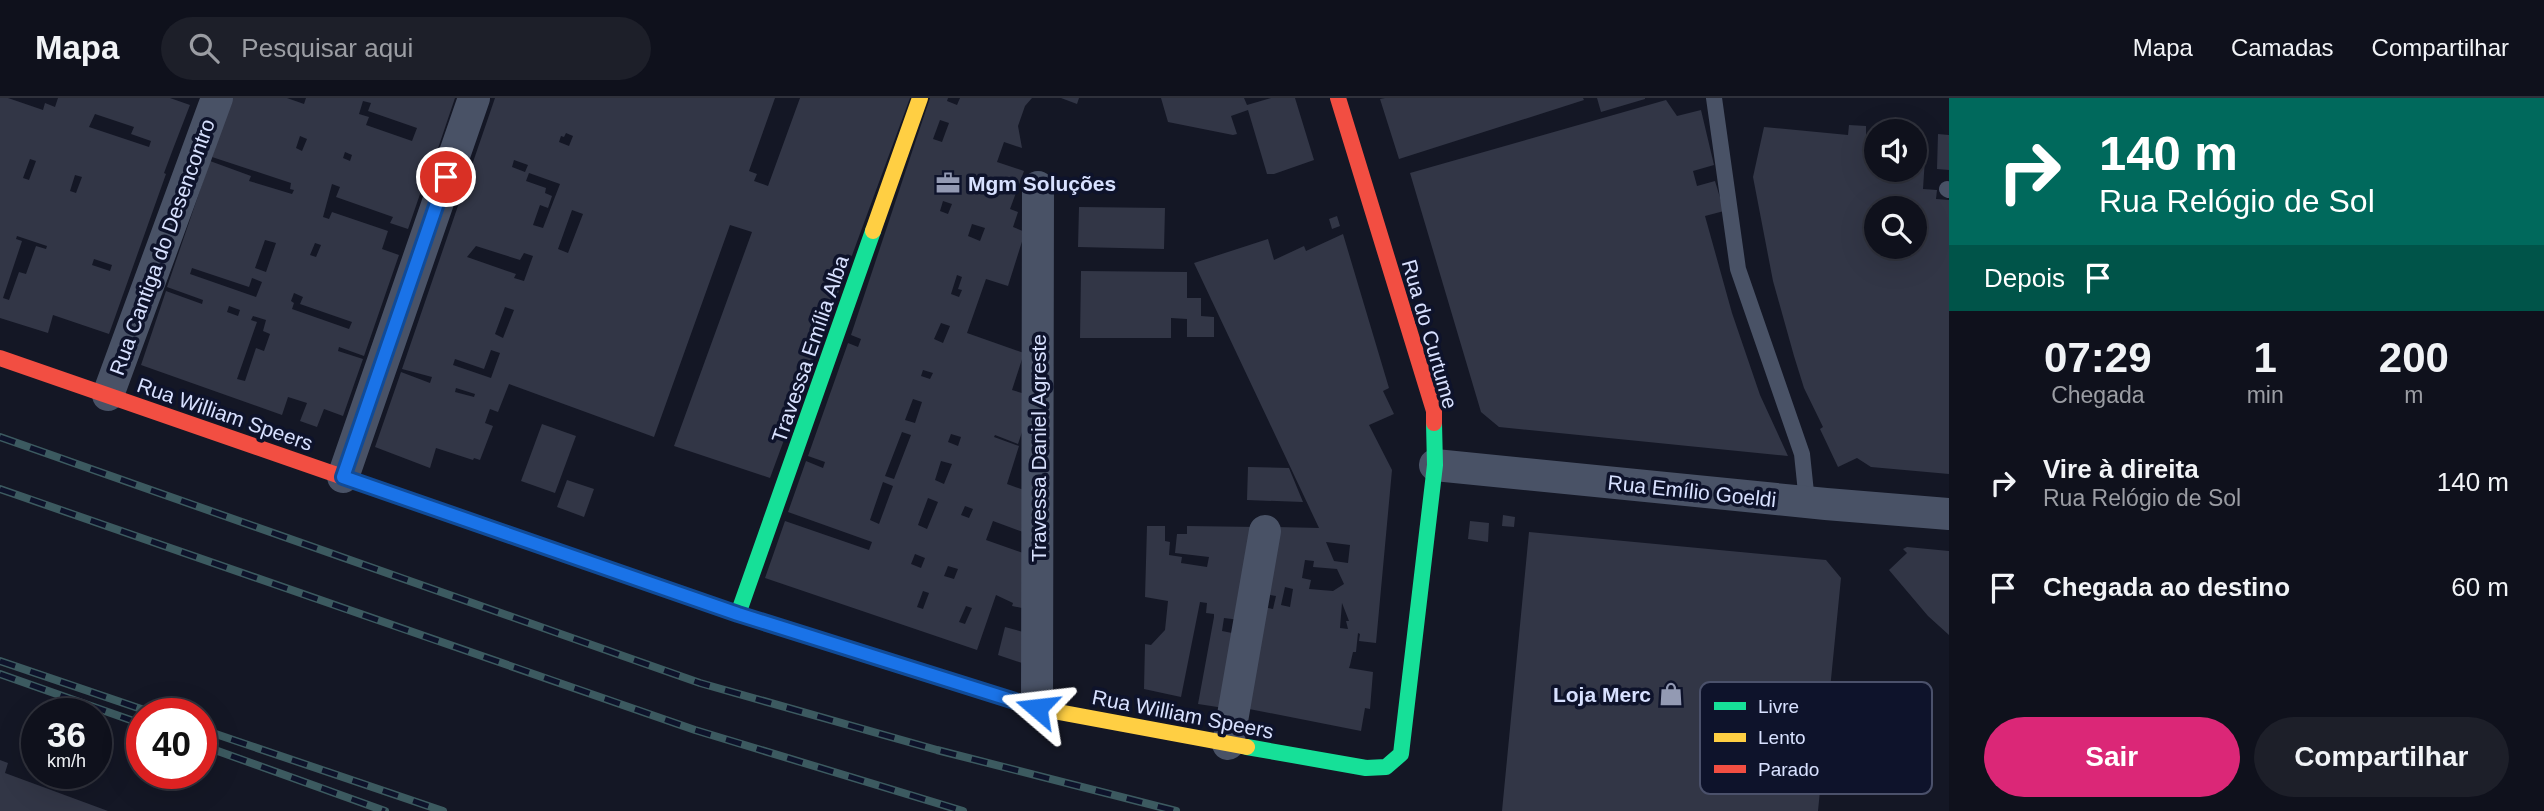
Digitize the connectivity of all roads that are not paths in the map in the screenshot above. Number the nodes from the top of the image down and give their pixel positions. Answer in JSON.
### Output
{"nodes":[{"id":1,"x":217,"y":98,"type":"edge"},
{"id":2,"x":474,"y":98,"type":"edge"},
{"id":3,"x":920,"y":98,"type":"edge"},
{"id":4,"x":1338,"y":98,"type":"edge"},
{"id":5,"x":1714,"y":98,"type":"edge"},
{"id":6,"x":1038,"y":187,"type":"dead end"},
{"id":7,"x":0,"y":358,"type":"edge"},
{"id":8,"x":108,"y":395,"type":"junction"},
{"id":9,"x":1435,"y":465,"type":"junction"},
{"id":10,"x":343,"y":477,"type":"junction"},
{"id":11,"x":1807,"y":502,"type":"junction"},
{"id":12,"x":1949,"y":513,"type":"edge"},
{"id":13,"x":1265,"y":531,"type":"dead end"},
{"id":14,"x":738,"y":614,"type":"junction"},
{"id":15,"x":1037,"y":708,"type":"junction"},
{"id":16,"x":1228,"y":744,"type":"junction"},
{"id":17,"x":1401,"y":754,"type":"joint"}],
"edges":[{"from":1,"to":8,"type":"street","name":"Rua Cantiga do Desencontro"},
{"from":2,"to":10,"type":"street"},
{"from":3,"to":14,"type":"street","name":"Travessa Emília Alba"},
{"from":4,"to":9,"type":"street","name":"Rua do Curtume"},
{"from":5,"to":11,"type":"lane"},
{"from":6,"to":15,"type":"street","name":"Travessa Daniel Agreste"},
{"from":7,"to":8,"type":"street","name":"Rua William Speers"},
{"from":8,"to":10,"type":"street","name":"Rua William Speers"},
{"from":9,"to":11,"type":"street","name":"Rua Emílio Goeldi"},
{"from":9,"to":17,"type":"street","name":"Rua do Curtume"},
{"from":10,"to":14,"type":"street","name":"Rua William Speers"},
{"from":11,"to":12,"type":"street","name":"Rua Emílio Goeldi"},
{"from":13,"to":16,"type":"street"},
{"from":14,"to":15,"type":"street","name":"Rua William Speers"},
{"from":15,"to":16,"type":"street","name":"Rua William Speers"},
{"from":16,"to":17,"type":"street","name":"Rua William Speers"}]}
